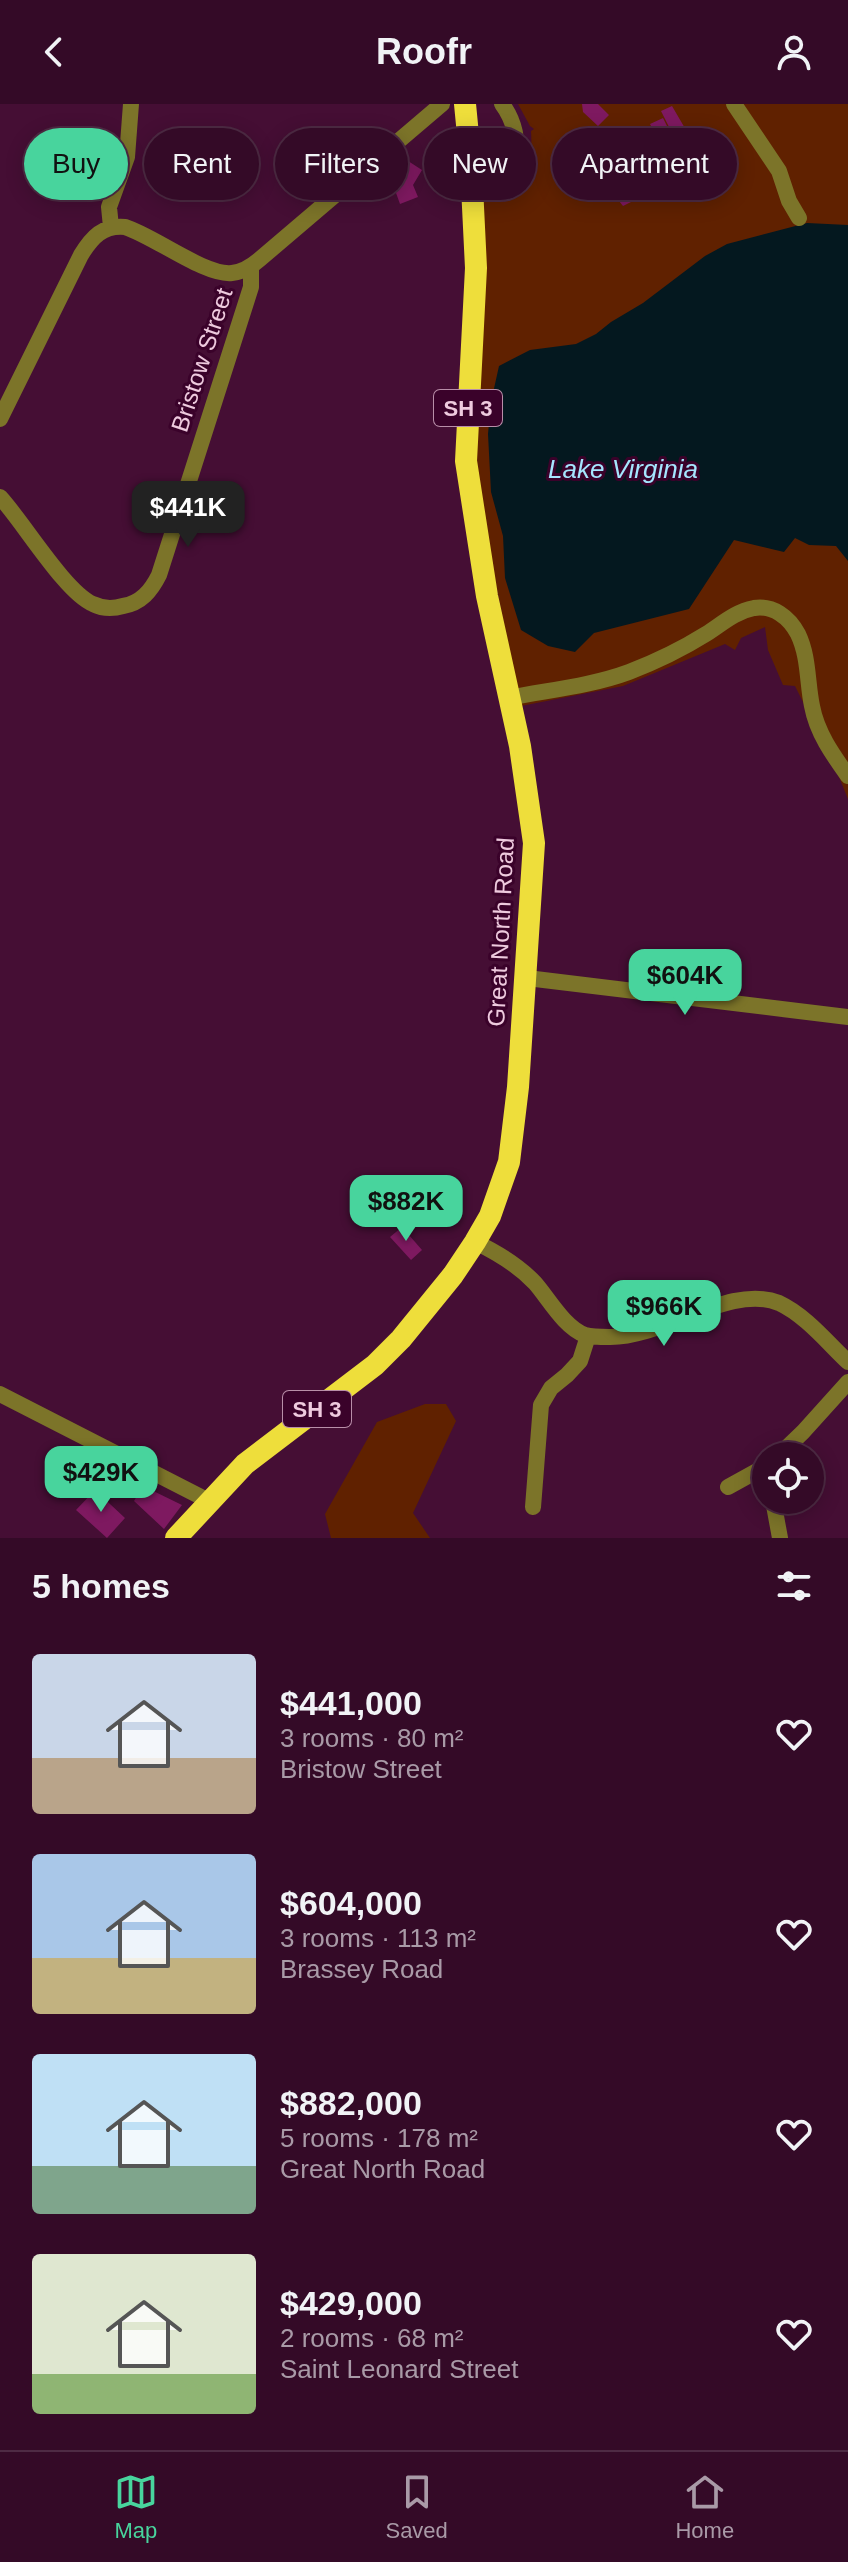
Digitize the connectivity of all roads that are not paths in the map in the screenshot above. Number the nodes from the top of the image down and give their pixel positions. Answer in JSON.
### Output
{"nodes":[{"id":1,"x":131,"y":104,"type":"edge"},
{"id":2,"x":442,"y":104,"type":"edge"},
{"id":3,"x":465,"y":104,"type":"edge"},
{"id":4,"x":502,"y":104,"type":"edge"},
{"id":5,"x":734,"y":104,"type":"edge"},
{"id":6,"x":467,"y":128,"type":"edge"},
{"id":7,"x":513,"y":128,"type":"edge"},
{"id":8,"x":473,"y":200,"type":"edge"},
{"id":9,"x":799,"y":218,"type":"dead end"},
{"id":10,"x":111,"y":227,"type":"junction"},
{"id":11,"x":251,"y":266,"type":"junction"},
{"id":12,"x":2,"y":409,"type":"edge"},
{"id":13,"x":0,"y":497,"type":"edge"},
{"id":14,"x":509,"y":698,"type":"junction"},
{"id":15,"x":848,"y":776,"type":"edge"},
{"id":16,"x":527,"y":978,"type":"junction"},
{"id":17,"x":848,"y":1017,"type":"edge"},
{"id":18,"x":475,"y":1242,"type":"junction"},
{"id":19,"x":588,"y":1336,"type":"junction"},
{"id":20,"x":848,"y":1362,"type":"edge"},
{"id":21,"x":848,"y":1382,"type":"edge"},
{"id":22,"x":0,"y":1394,"type":"edge"},
{"id":23,"x":791,"y":1442,"type":"edge"},
{"id":24,"x":752,"y":1474,"type":"edge"},
{"id":25,"x":728,"y":1487,"type":"dead end"},
{"id":26,"x":209,"y":1501,"type":"junction"},
{"id":27,"x":533,"y":1507,"type":"dead end"},
{"id":28,"x":776,"y":1514,"type":"edge"},
{"id":29,"x":176,"y":1538,"type":"edge"},
{"id":30,"x":780,"y":1538,"type":"edge"}],
"edges":[{"from":1,"to":10,"type":"street"},
{"from":2,"to":11,"type":"street"},
{"from":3,"to":6,"type":"highway","name":"Great North Road","number":"SH 3"},
{"from":4,"to":7,"type":"street"},
{"from":5,"to":9,"type":"street"},
{"from":8,"to":14,"type":"highway","name":"Great North Road","number":"SH 3"},
{"from":10,"to":11,"type":"street"},
{"from":10,"to":12,"type":"street"},
{"from":11,"to":13,"type":"street","name":"Bristow Street"},
{"from":14,"to":15,"type":"street"},
{"from":14,"to":16,"type":"highway","name":"Great North Road","number":"SH 3"},
{"from":16,"to":17,"type":"street"},
{"from":16,"to":18,"type":"highway","name":"Great North Road","number":"SH 3"},
{"from":18,"to":19,"type":"street"},
{"from":18,"to":26,"type":"highway","name":"Great North Road","number":"SH 3"},
{"from":19,"to":20,"type":"street"},
{"from":19,"to":27,"type":"street"},
{"from":21,"to":23,"type":"street"},
{"from":22,"to":26,"type":"street"},
{"from":24,"to":25,"type":"street"},
{"from":26,"to":29,"type":"highway","name":"Great North Road","number":"SH 3"},
{"from":28,"to":30,"type":"street"}]}
